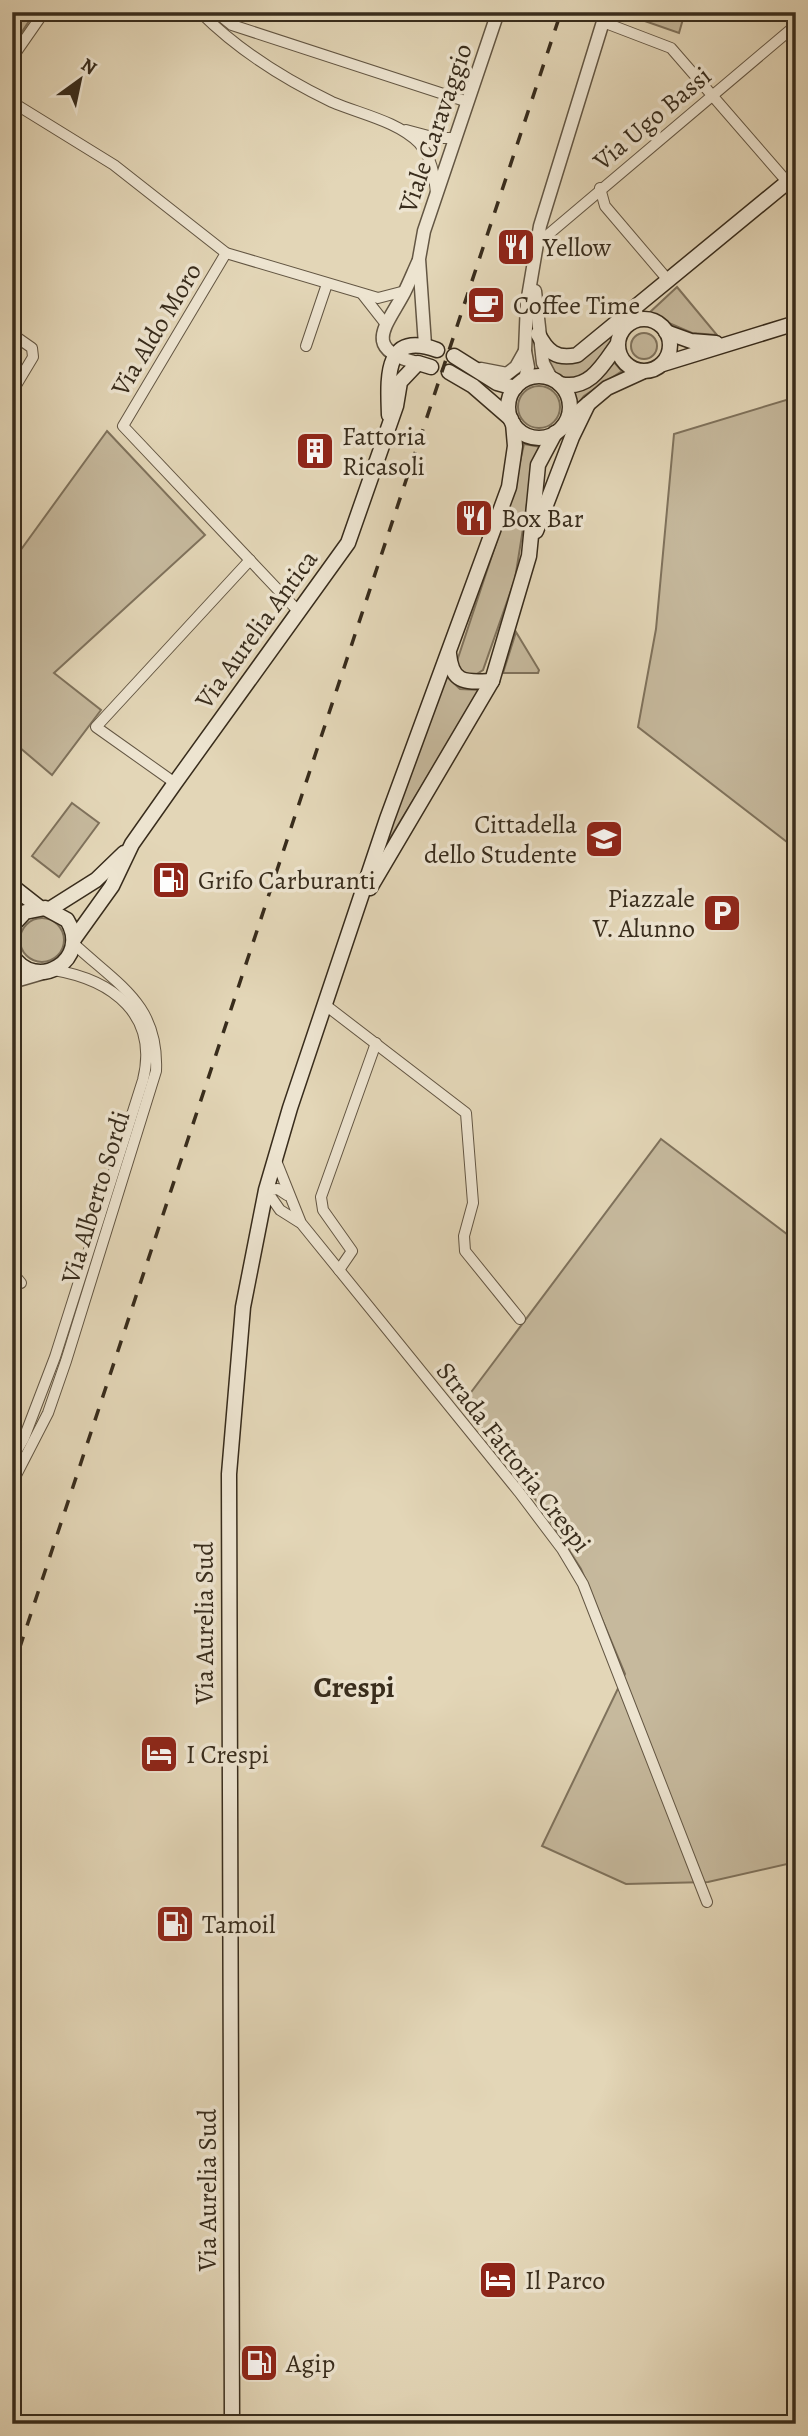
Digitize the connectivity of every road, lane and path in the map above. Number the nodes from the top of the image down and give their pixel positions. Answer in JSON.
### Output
{"nodes":[{"id":1,"x":44,"y":12,"type":"edge"},
{"id":2,"x":200,"y":12,"type":"edge"},
{"id":3,"x":216,"y":12,"type":"edge"},
{"id":4,"x":237,"y":12,"type":"edge"},
{"id":5,"x":498,"y":12,"type":"edge"},
{"id":6,"x":604,"y":17,"type":"edge"},
{"id":7,"x":232,"y":25,"type":"junction"},
{"id":8,"x":796,"y":25,"type":"edge"},
{"id":9,"x":226,"y":36,"type":"junction"},
{"id":10,"x":12,"y":58,"type":"edge"},
{"id":11,"x":712,"y":95,"type":"junction"},
{"id":12,"x":468,"y":102,"type":"junction"},
{"id":13,"x":12,"y":103,"type":"edge"},
{"id":14,"x":396,"y":128,"type":"junction"},
{"id":15,"x":456,"y":138,"type":"junction"},
{"id":16,"x":793,"y":183,"type":"edge"},
{"id":17,"x":600,"y":188,"type":"junction"},
{"id":18,"x":436,"y":194,"type":"junction"},
{"id":19,"x":537,"y":244,"type":"junction"},
{"id":20,"x":226,"y":253,"type":"junction"},
{"id":21,"x":419,"y":259,"type":"junction"},
{"id":22,"x":533,"y":269,"type":"junction"},
{"id":23,"x":667,"y":281,"type":"junction"},
{"id":24,"x":327,"y":284,"type":"junction"},
{"id":25,"x":405,"y":291,"type":"junction"},
{"id":26,"x":363,"y":295,"type":"junction"},
{"id":27,"x":638,"y":320,"type":"junction"},
{"id":28,"x":384,"y":323,"type":"junction"},
{"id":29,"x":796,"y":323,"type":"edge"},
{"id":30,"x":666,"y":332,"type":"junction"},
{"id":31,"x":12,"y":334,"type":"edge"},
{"id":32,"x":538,"y":334,"type":"junction"},
{"id":33,"x":723,"y":344,"type":"junction"},
{"id":34,"x":617,"y":345,"type":"junction"},
{"id":35,"x":306,"y":346,"type":"dead end"},
{"id":36,"x":431,"y":348,"type":"joint"},
{"id":37,"x":525,"y":351,"type":"junction"},
{"id":38,"x":397,"y":355,"type":"junction"},
{"id":39,"x":454,"y":356,"type":"dead end"},
{"id":40,"x":663,"y":364,"type":"junction"},
{"id":41,"x":424,"y":365,"type":"joint"},
{"id":42,"x":474,"y":367,"type":"junction"},
{"id":43,"x":449,"y":372,"type":"dead end"},
{"id":44,"x":642,"y":372,"type":"junction"},
{"id":45,"x":555,"y":381,"type":"junction"},
{"id":46,"x":520,"y":384,"type":"junction"},
{"id":47,"x":12,"y":392,"type":"edge"},
{"id":48,"x":588,"y":404,"type":"junction"},
{"id":49,"x":512,"y":421,"type":"junction"},
{"id":50,"x":567,"y":421,"type":"junction"},
{"id":51,"x":389,"y":427,"type":"junction"},
{"id":52,"x":555,"y":433,"type":"junction"},
{"id":53,"x":532,"y":538,"type":"junction"},
{"id":54,"x":250,"y":560,"type":"junction"},
{"id":55,"x":299,"y":612,"type":"junction"},
{"id":56,"x":449,"y":653,"type":"junction"},
{"id":57,"x":492,"y":681,"type":"junction"},
{"id":58,"x":174,"y":783,"type":"junction"},
{"id":59,"x":132,"y":844,"type":"junction"},
{"id":60,"x":12,"y":886,"type":"edge"},
{"id":61,"x":45,"y":908,"type":"junction"},
{"id":62,"x":352,"y":922,"type":"junction"},
{"id":63,"x":12,"y":926,"type":"edge"},
{"id":64,"x":74,"y":941,"type":"junction"},
{"id":65,"x":12,"y":955,"type":"edge"},
{"id":66,"x":49,"y":972,"type":"junction"},
{"id":67,"x":12,"y":982,"type":"edge"},
{"id":68,"x":324,"y":1004,"type":"junction"},
{"id":69,"x":376,"y":1042,"type":"junction"},
{"id":70,"x":275,"y":1157,"type":"junction"},
{"id":71,"x":267,"y":1190,"type":"junction"},
{"id":72,"x":288,"y":1195,"type":"junction"},
{"id":73,"x":280,"y":1210,"type":"junction"},
{"id":74,"x":261,"y":1217,"type":"junction"},
{"id":75,"x":301,"y":1223,"type":"junction"},
{"id":76,"x":339,"y":1270,"type":"junction"},
{"id":77,"x":12,"y":1272,"type":"edge"},
{"id":78,"x":20,"y":1283,"type":"dead end"},
{"id":79,"x":520,"y":1319,"type":"dead end"},
{"id":80,"x":12,"y":1459,"type":"edge"},
{"id":81,"x":12,"y":1483,"type":"edge"},
{"id":82,"x":707,"y":1902,"type":"dead end"},
{"id":83,"x":232,"y":2423,"type":"edge"}],
"edges":[{"from":1,"to":10,"type":"street"},
{"from":2,"to":9,"type":"street"},
{"from":3,"to":7,"type":"street"},
{"from":4,"to":7,"type":"street"},
{"from":5,"to":12,"type":"street","name":"Viale Caravaggio"},
{"from":6,"to":11,"type":"street"},
{"from":6,"to":19,"type":"street"},
{"from":7,"to":9,"type":"street"},
{"from":7,"to":12,"type":"street"},
{"from":8,"to":11,"type":"street","name":"Via Ugo Bassi"},
{"from":9,"to":14,"type":"street"},
{"from":11,"to":16,"type":"street"},
{"from":11,"to":17,"type":"street","name":"Via Ugo Bassi"},
{"from":12,"to":15,"type":"street","name":"Viale Caravaggio"},
{"from":13,"to":20,"type":"street"},
{"from":14,"to":15,"type":"street"},
{"from":14,"to":18,"type":"street"},
{"from":15,"to":18,"type":"street","name":"Viale Caravaggio"},
{"from":16,"to":23,"type":"main road"},
{"from":17,"to":19,"type":"street","name":"Via Ugo Bassi"},
{"from":17,"to":23,"type":"street"},
{"from":18,"to":21,"type":"street","name":"Viale Caravaggio"},
{"from":19,"to":22,"type":"street"},
{"from":20,"to":24,"type":"street"},
{"from":20,"to":54,"type":"street","name":"Via Aldo Moro"},
{"from":21,"to":25,"type":"street","name":"Viale Caravaggio"},
{"from":21,"to":36,"type":"street","name":"Viale Caravaggio"},
{"from":22,"to":32,"type":"street"},
{"from":22,"to":37,"type":"street"},
{"from":23,"to":27,"type":"main road"},
{"from":23,"to":32,"type":"main road"},
{"from":24,"to":26,"type":"street"},
{"from":24,"to":35,"type":"street"},
{"from":25,"to":26,"type":"street"},
{"from":25,"to":28,"type":"street","name":"Viale Caravaggio"},
{"from":26,"to":28,"type":"street"},
{"from":27,"to":30,"type":"main road"},
{"from":27,"to":34,"type":"main road"},
{"from":28,"to":38,"type":"street"},
{"from":29,"to":33,"type":"main road"},
{"from":30,"to":33,"type":"main road"},
{"from":30,"to":40,"type":"main road"},
{"from":31,"to":47,"type":"street"},
{"from":32,"to":45,"type":"street"},
{"from":33,"to":40,"type":"main road"},
{"from":34,"to":44,"type":"main road"},
{"from":34,"to":45,"type":"main road"},
{"from":36,"to":38,"type":"main road"},
{"from":37,"to":42,"type":"street"},
{"from":37,"to":46,"type":"street"},
{"from":38,"to":41,"type":"street"},
{"from":38,"to":51,"type":"main road","name":"Via Aurelia Antica"},
{"from":39,"to":42,"type":"main road"},
{"from":40,"to":44,"type":"main road"},
{"from":41,"to":51,"type":"main road","name":"Via Aurelia Antica"},
{"from":42,"to":46,"type":"main road"},
{"from":43,"to":49,"type":"main road"},
{"from":44,"to":48,"type":"main road"},
{"from":45,"to":46,"type":"main road"},
{"from":45,"to":50,"type":"main road"},
{"from":46,"to":49,"type":"main road"},
{"from":48,"to":50,"type":"main road"},
{"from":48,"to":53,"type":"main road"},
{"from":49,"to":52,"type":"main road"},
{"from":49,"to":56,"type":"main road"},
{"from":50,"to":52,"type":"main road"},
{"from":51,"to":55,"type":"main road","name":"Via Aurelia Antica"},
{"from":52,"to":53,"type":"main road"},
{"from":53,"to":57,"type":"main road"},
{"from":54,"to":55,"type":"street"},
{"from":54,"to":58,"type":"street"},
{"from":55,"to":58,"type":"main road","name":"Via Aurelia Antica"},
{"from":56,"to":57,"type":"main road"},
{"from":56,"to":62,"type":"main road"},
{"from":57,"to":62,"type":"main road"},
{"from":58,"to":59,"type":"main road","name":"Via Aurelia Antica"},
{"from":59,"to":61,"type":"main road","name":"Via Aurelia Antica"},
{"from":59,"to":64,"type":"main road","name":"Via Aurelia Antica"},
{"from":60,"to":61,"type":"main road"},
{"from":61,"to":63,"type":"main road","name":"Via Aurelia Antica"},
{"from":61,"to":64,"type":"main road"},
{"from":62,"to":68,"type":"main road","name":"Via Aurelia Sud"},
{"from":64,"to":66,"type":"main road","name":"Via Aurelia Antica"},
{"from":64,"to":81,"type":"street","name":"Via Alberto Sordi"},
{"from":65,"to":66,"type":"main road"},
{"from":66,"to":67,"type":"street"},
{"from":66,"to":80,"type":"street","name":"Via Alberto Sordi"},
{"from":68,"to":69,"type":"street"},
{"from":68,"to":70,"type":"main road","name":"Via Aurelia Sud"},
{"from":69,"to":76,"type":"street"},
{"from":69,"to":79,"type":"street"},
{"from":70,"to":71,"type":"main road","name":"Via Aurelia Sud"},
{"from":70,"to":72,"type":"street","name":"Strada Fattoria Crespi"},
{"from":71,"to":72,"type":"street"},
{"from":71,"to":73,"type":"street","name":"Strada Fattoria Crespi"},
{"from":71,"to":74,"type":"main road","name":"Via Aurelia Sud"},
{"from":72,"to":75,"type":"street","name":"Strada Fattoria Crespi"},
{"from":73,"to":74,"type":"street"},
{"from":73,"to":75,"type":"street","name":"Strada Fattoria Crespi"},
{"from":74,"to":83,"type":"main road","name":"Via Aurelia Sud"},
{"from":75,"to":76,"type":"street","name":"Strada Fattoria Crespi"},
{"from":76,"to":82,"type":"street","name":"Strada Fattoria Crespi"},
{"from":77,"to":78,"type":"street"}]}
